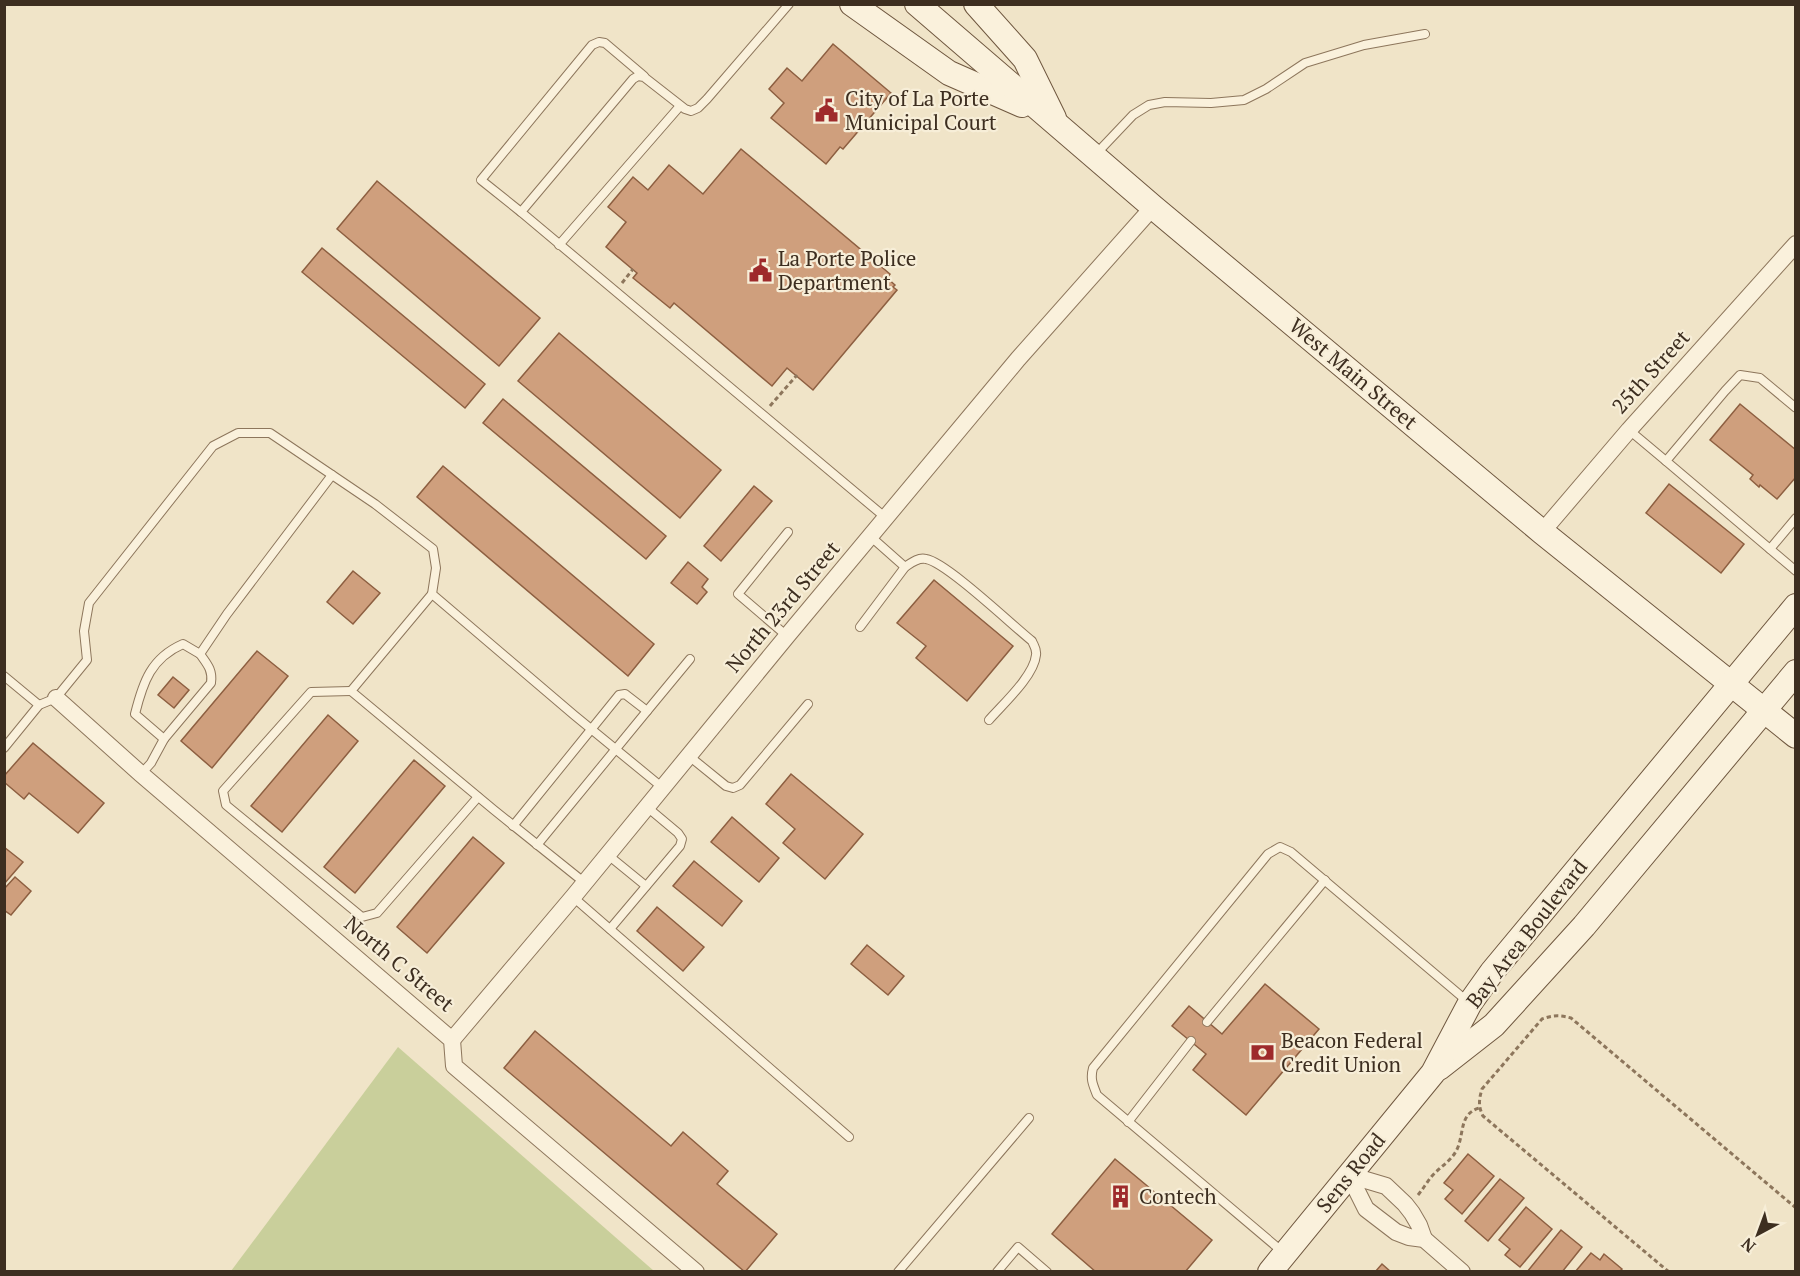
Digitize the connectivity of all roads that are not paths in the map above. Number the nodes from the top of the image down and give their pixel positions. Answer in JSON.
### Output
{"nodes":[{"id":1,"x":789,"y":4,"type":"edge"},
{"id":2,"x":852,"y":4,"type":"edge"},
{"id":3,"x":916,"y":4,"type":"edge"},
{"id":4,"x":976,"y":4,"type":"edge"},
{"id":5,"x":1425,"y":34,"type":"dead end"},
{"id":6,"x":644,"y":77,"type":"junction"},
{"id":7,"x":680,"y":105,"type":"junction"},
{"id":8,"x":1051,"y":120,"type":"junction"},
{"id":9,"x":1094,"y":157,"type":"junction"},
{"id":10,"x":1152,"y":207,"type":"junction"},
{"id":11,"x":521,"y":212,"type":"junction"},
{"id":12,"x":1796,"y":244,"type":"edge"},
{"id":13,"x":559,"y":245,"type":"junction"},
{"id":14,"x":1796,"y":408,"type":"edge"},
{"id":15,"x":1629,"y":430,"type":"junction"},
{"id":16,"x":1665,"y":461,"type":"junction"},
{"id":17,"x":332,"y":475,"type":"junction"},
{"id":18,"x":886,"y":518,"type":"junction"},
{"id":19,"x":1796,"y":518,"type":"edge"},
{"id":20,"x":788,"y":532,"type":"dead end"},
{"id":21,"x":1542,"y":532,"type":"junction"},
{"id":22,"x":870,"y":536,"type":"junction"},
{"id":23,"x":1770,"y":549,"type":"junction"},
{"id":24,"x":905,"y":567,"type":"junction"},
{"id":25,"x":1796,"y":571,"type":"edge"},
{"id":26,"x":432,"y":594,"type":"junction"},
{"id":27,"x":1796,"y":606,"type":"edge"},
{"id":28,"x":860,"y":627,"type":"dead end"},
{"id":29,"x":787,"y":636,"type":"junction"},
{"id":30,"x":200,"y":654,"type":"junction"},
{"id":31,"x":690,"y":659,"type":"dead end"},
{"id":32,"x":1796,"y":672,"type":"edge"},
{"id":33,"x":4,"y":676,"type":"edge"},
{"id":34,"x":1732,"y":684,"type":"junction"},
{"id":35,"x":351,"y":691,"type":"junction"},
{"id":36,"x":56,"y":698,"type":"junction"},
{"id":37,"x":808,"y":704,"type":"dead end"},
{"id":38,"x":39,"y":705,"type":"junction"},
{"id":39,"x":1763,"y":710,"type":"junction"},
{"id":40,"x":647,"y":711,"type":"junction"},
{"id":41,"x":989,"y":720,"type":"dead end"},
{"id":42,"x":591,"y":729,"type":"junction"},
{"id":43,"x":1796,"y":736,"type":"edge"},
{"id":44,"x":164,"y":739,"type":"junction"},
{"id":45,"x":5,"y":745,"type":"edge"},
{"id":46,"x":616,"y":749,"type":"junction"},
{"id":47,"x":689,"y":756,"type":"junction"},
{"id":48,"x":141,"y":774,"type":"junction"},
{"id":49,"x":663,"y":788,"type":"junction"},
{"id":50,"x":478,"y":797,"type":"junction"},
{"id":51,"x":647,"y":807,"type":"junction"},
{"id":52,"x":513,"y":825,"type":"junction"},
{"id":53,"x":537,"y":845,"type":"junction"},
{"id":54,"x":609,"y":855,"type":"junction"},
{"id":55,"x":1325,"y":880,"type":"junction"},
{"id":56,"x":585,"y":883,"type":"junction"},
{"id":57,"x":646,"y":886,"type":"junction"},
{"id":58,"x":573,"y":897,"type":"junction"},
{"id":59,"x":610,"y":929,"type":"junction"},
{"id":60,"x":1470,"y":1003,"type":"junction"},
{"id":61,"x":1207,"y":1022,"type":"dead end"},
{"id":62,"x":1494,"y":1025,"type":"junction"},
{"id":63,"x":453,"y":1040,"type":"junction"},
{"id":64,"x":1191,"y":1041,"type":"dead end"},
{"id":65,"x":1432,"y":1074,"type":"junction"},
{"id":66,"x":1029,"y":1118,"type":"dead end"},
{"id":67,"x":1128,"y":1122,"type":"junction"},
{"id":68,"x":849,"y":1137,"type":"dead end"},
{"id":69,"x":1349,"y":1175,"type":"junction"},
{"id":70,"x":1424,"y":1239,"type":"junction"},
{"id":71,"x":1277,"y":1262,"type":"edge"},
{"id":72,"x":696,"y":1272,"type":"edge"},
{"id":73,"x":898,"y":1272,"type":"edge"},
{"id":74,"x":996,"y":1272,"type":"edge"},
{"id":75,"x":1047,"y":1272,"type":"edge"},
{"id":76,"x":1462,"y":1272,"type":"edge"}],
"edges":[{"from":1,"to":7,"type":"lane"},
{"from":2,"to":8,"type":"main road"},
{"from":3,"to":8,"type":"main road","name":"West Main Street"},
{"from":4,"to":8,"type":"main road"},
{"from":5,"to":9,"type":"lane"},
{"from":6,"to":7,"type":"lane"},
{"from":6,"to":11,"type":"lane"},
{"from":6,"to":11,"type":"lane"},
{"from":7,"to":13,"type":"lane"},
{"from":8,"to":9,"type":"main road","name":"West Main Street"},
{"from":9,"to":10,"type":"main road","name":"West Main Street"},
{"from":10,"to":18,"type":"street","name":"North 23rd Street"},
{"from":10,"to":21,"type":"main road","name":"West Main Street"},
{"from":11,"to":13,"type":"lane"},
{"from":12,"to":15,"type":"street","name":"25th Street"},
{"from":13,"to":18,"type":"lane"},
{"from":14,"to":16,"type":"lane"},
{"from":15,"to":16,"type":"lane"},
{"from":15,"to":21,"type":"street","name":"25th Street"},
{"from":16,"to":23,"type":"lane"},
{"from":17,"to":26,"type":"lane"},
{"from":17,"to":30,"type":"lane"},
{"from":17,"to":36,"type":"lane"},
{"from":18,"to":22,"type":"street","name":"North 23rd Street"},
{"from":19,"to":23,"type":"lane"},
{"from":20,"to":29,"type":"lane"},
{"from":21,"to":34,"type":"main road","name":"West Main Street"},
{"from":22,"to":24,"type":"lane"},
{"from":22,"to":29,"type":"street","name":"North 23rd Street"},
{"from":23,"to":25,"type":"lane"},
{"from":24,"to":28,"type":"lane"},
{"from":24,"to":41,"type":"lane"},
{"from":26,"to":35,"type":"lane"},
{"from":26,"to":42,"type":"lane"},
{"from":27,"to":34,"type":"main road","name":"Bay Area Boulevard"},
{"from":29,"to":47,"type":"street","name":"North 23rd Street"},
{"from":30,"to":44,"type":"lane"},
{"from":30,"to":44,"type":"lane"},
{"from":31,"to":40,"type":"lane"},
{"from":32,"to":39,"type":"main road","name":"Bay Area Boulevard"},
{"from":33,"to":38,"type":"lane"},
{"from":34,"to":39,"type":"main road","name":"West Main Street"},
{"from":34,"to":60,"type":"main road","name":"Bay Area Boulevard"},
{"from":35,"to":50,"type":"lane"},
{"from":35,"to":50,"type":"lane"},
{"from":36,"to":38,"type":"lane"},
{"from":36,"to":48,"type":"street","name":"North C Street"},
{"from":37,"to":47,"type":"lane"},
{"from":38,"to":45,"type":"lane"},
{"from":39,"to":43,"type":"main road","name":"West Main Street"},
{"from":39,"to":62,"type":"main road","name":"Bay Area Boulevard"},
{"from":40,"to":42,"type":"lane"},
{"from":40,"to":46,"type":"lane"},
{"from":42,"to":46,"type":"lane"},
{"from":42,"to":52,"type":"lane"},
{"from":44,"to":48,"type":"lane"},
{"from":46,"to":49,"type":"lane"},
{"from":46,"to":53,"type":"lane"},
{"from":47,"to":49,"type":"street","name":"North 23rd Street"},
{"from":48,"to":63,"type":"street","name":"North C Street"},
{"from":49,"to":51,"type":"street","name":"North 23rd Street"},
{"from":50,"to":52,"type":"lane"},
{"from":51,"to":54,"type":"street","name":"North 23rd Street"},
{"from":51,"to":57,"type":"lane"},
{"from":52,"to":53,"type":"lane"},
{"from":53,"to":56,"type":"lane"},
{"from":54,"to":56,"type":"street","name":"North 23rd Street"},
{"from":54,"to":57,"type":"lane"},
{"from":55,"to":60,"type":"lane"},
{"from":55,"to":61,"type":"lane"},
{"from":55,"to":67,"type":"lane"},
{"from":56,"to":58,"type":"street","name":"North 23rd Street"},
{"from":57,"to":59,"type":"lane"},
{"from":58,"to":59,"type":"lane"},
{"from":58,"to":63,"type":"street","name":"North 23rd Street"},
{"from":59,"to":68,"type":"lane"},
{"from":60,"to":62,"type":"main road"},
{"from":60,"to":65,"type":"main road","name":"Bay Area Boulevard"},
{"from":62,"to":65,"type":"main road","name":"Bay Area Boulevard"},
{"from":63,"to":72,"type":"street","name":"North C Street"},
{"from":64,"to":67,"type":"lane"},
{"from":65,"to":69,"type":"main road","name":"Sens Road"},
{"from":66,"to":73,"type":"lane"},
{"from":67,"to":71,"type":"lane"},
{"from":69,"to":70,"type":"street"},
{"from":69,"to":70,"type":"street"},
{"from":69,"to":71,"type":"main road","name":"Sens Road"},
{"from":70,"to":76,"type":"street"},
{"from":74,"to":75,"type":"lane"}]}
